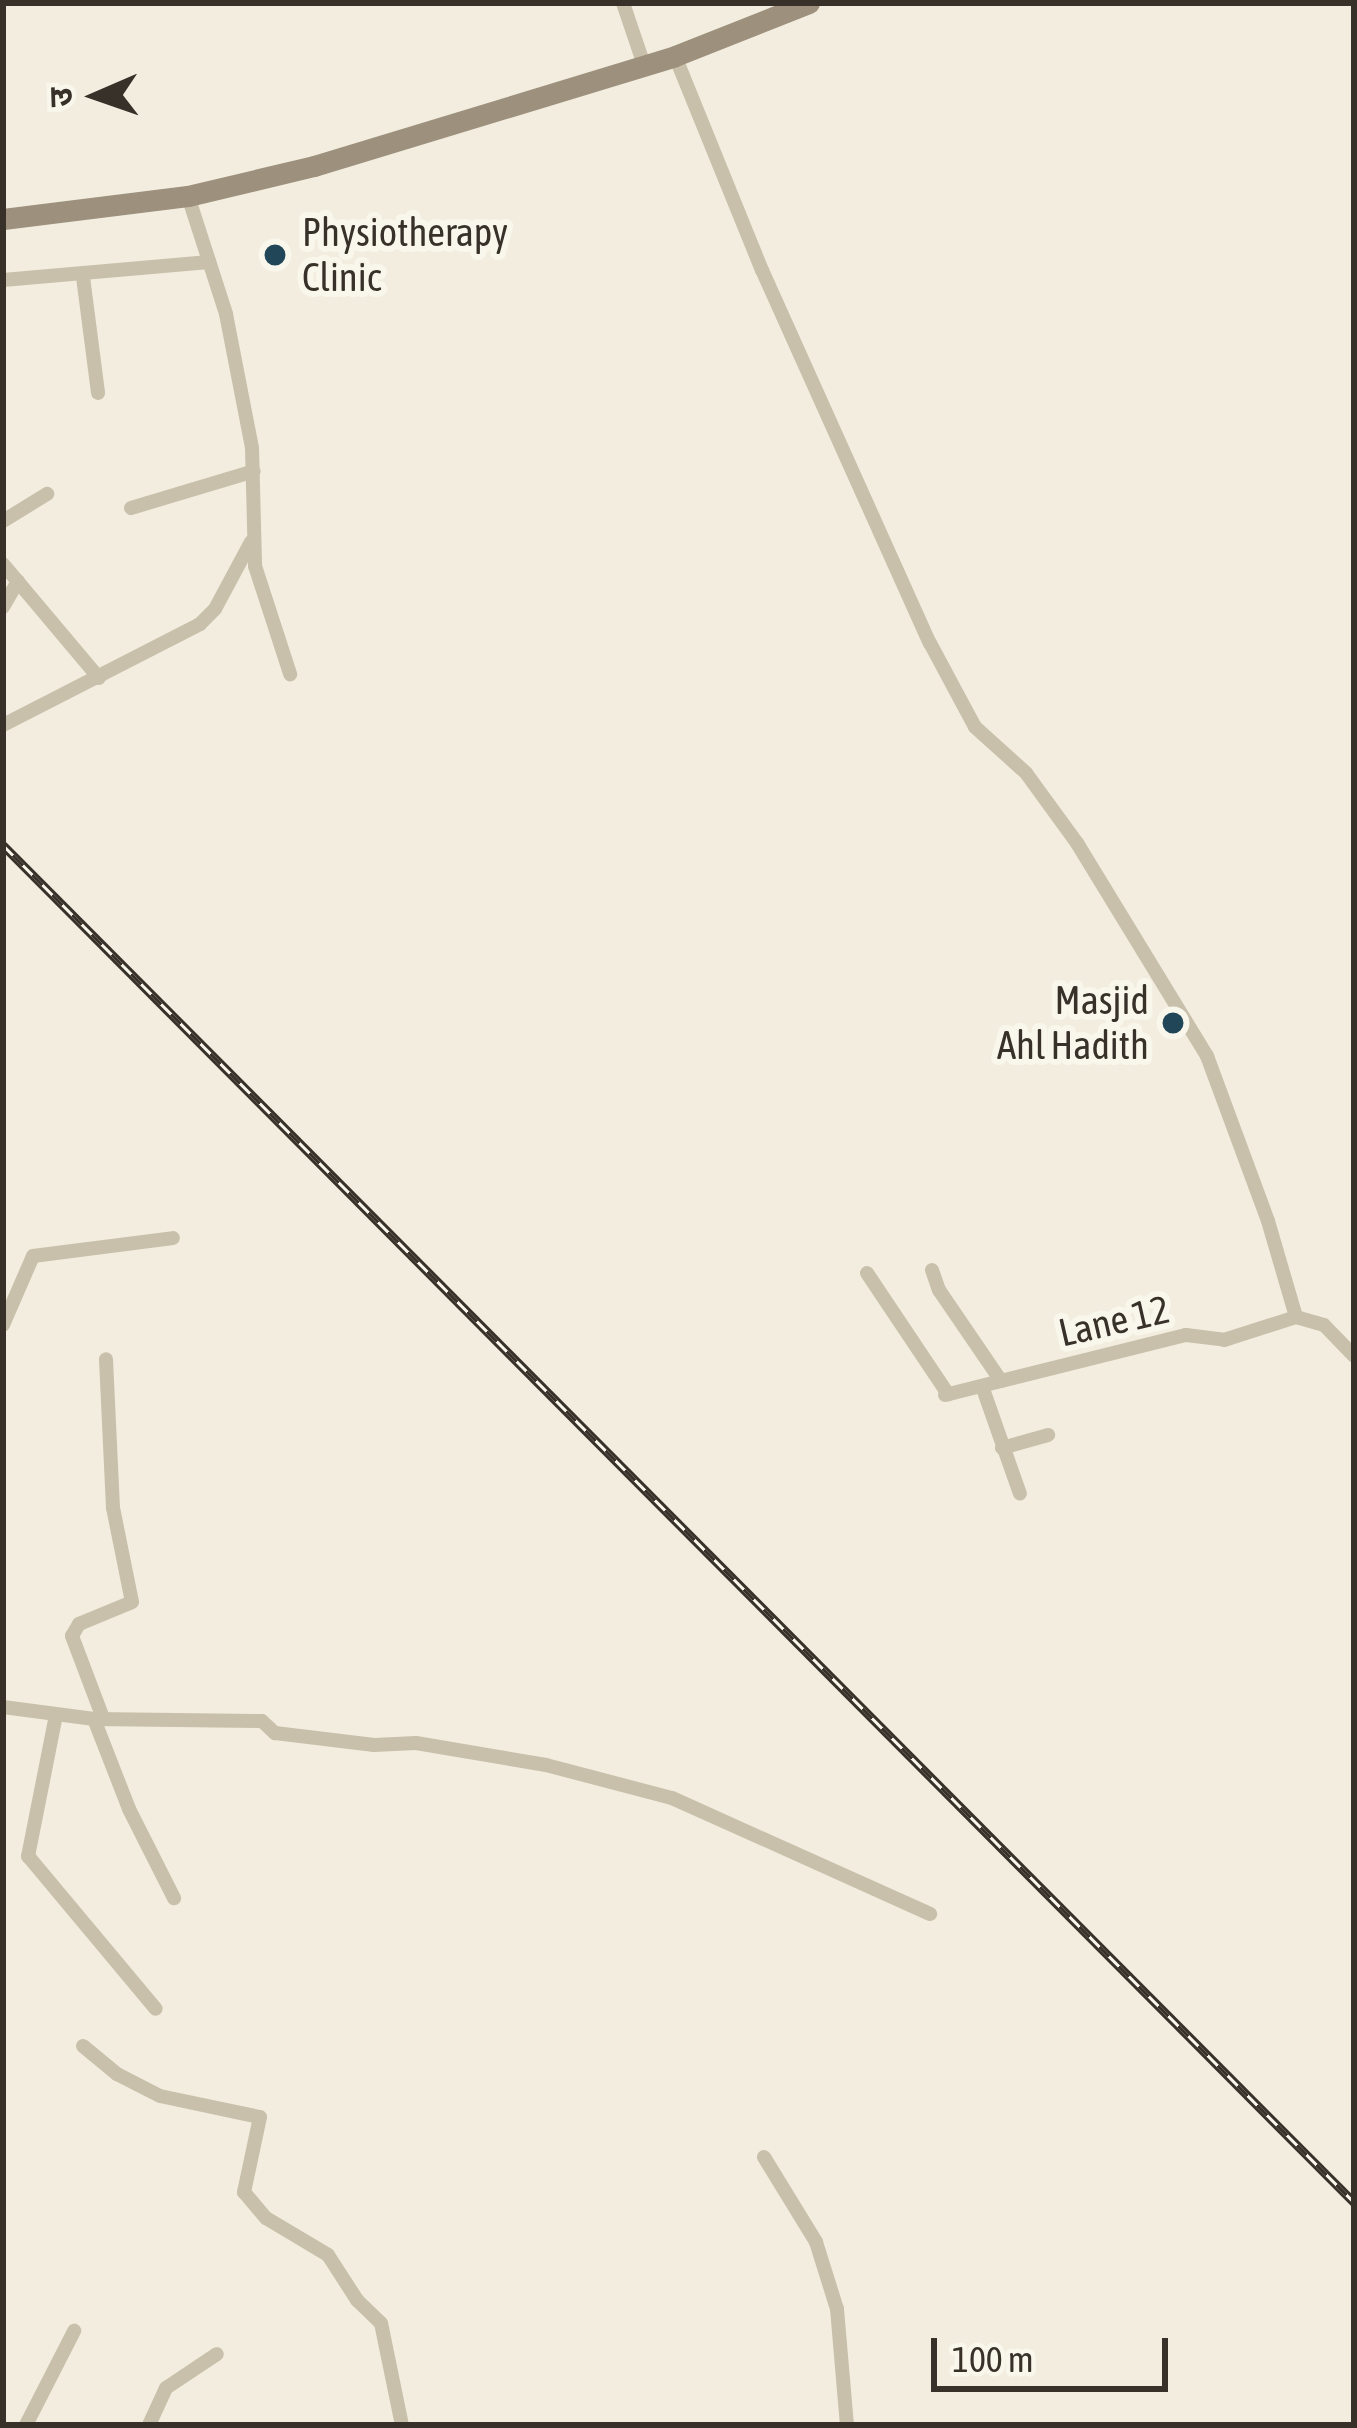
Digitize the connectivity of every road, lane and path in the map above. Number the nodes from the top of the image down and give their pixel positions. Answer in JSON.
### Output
{"nodes":[{"id":1,"x":622,"y":3,"type":"edge"},
{"id":2,"x":809,"y":3,"type":"edge"},
{"id":3,"x":675,"y":56,"type":"junction"},
{"id":4,"x":644,"y":65,"type":"junction"},
{"id":5,"x":188,"y":196,"type":"junction"},
{"id":6,"x":3,"y":219,"type":"edge"},
{"id":7,"x":208,"y":262,"type":"junction"},
{"id":8,"x":83,"y":277,"type":"junction"},
{"id":9,"x":3,"y":280,"type":"edge"},
{"id":10,"x":98,"y":393,"type":"dead end"},
{"id":11,"x":254,"y":471,"type":"junction"},
{"id":12,"x":47,"y":494,"type":"dead end"},
{"id":13,"x":131,"y":508,"type":"dead end"},
{"id":14,"x":3,"y":520,"type":"edge"},
{"id":15,"x":254,"y":538,"type":"junction"},
{"id":16,"x":3,"y":564,"type":"edge"},
{"id":17,"x":18,"y":581,"type":"junction"},
{"id":18,"x":3,"y":607,"type":"edge"},
{"id":19,"x":290,"y":674,"type":"dead end"},
{"id":20,"x":99,"y":678,"type":"junction"},
{"id":21,"x":3,"y":725,"type":"edge"},
{"id":22,"x":173,"y":1238,"type":"dead end"},
{"id":23,"x":932,"y":1270,"type":"dead end"},
{"id":24,"x":866,"y":1273,"type":"dead end"},
{"id":25,"x":3,"y":1276,"type":"edge"},
{"id":26,"x":17,"y":1285,"type":"junction"},
{"id":27,"x":1296,"y":1317,"type":"junction"},
{"id":28,"x":3,"y":1325,"type":"edge"},
{"id":29,"x":1354,"y":1356,"type":"edge"},
{"id":30,"x":106,"y":1359,"type":"dead end"},
{"id":31,"x":1001,"y":1382,"type":"junction"},
{"id":32,"x":982,"y":1386,"type":"junction"},
{"id":33,"x":1048,"y":1436,"type":"dead end"},
{"id":34,"x":1001,"y":1448,"type":"junction"},
{"id":35,"x":1020,"y":1494,"type":"dead end"},
{"id":36,"x":3,"y":1707,"type":"edge"},
{"id":37,"x":56,"y":1715,"type":"junction"},
{"id":38,"x":98,"y":1718,"type":"junction"},
{"id":39,"x":174,"y":1898,"type":"dead end"},
{"id":40,"x":930,"y":1914,"type":"dead end"},
{"id":41,"x":156,"y":2009,"type":"dead end"},
{"id":42,"x":83,"y":2046,"type":"dead end"},
{"id":43,"x":764,"y":2157,"type":"dead end"},
{"id":44,"x":74,"y":2331,"type":"dead end"},
{"id":45,"x":217,"y":2354,"type":"dead end"},
{"id":46,"x":26,"y":2425,"type":"edge"},
{"id":47,"x":149,"y":2425,"type":"edge"},
{"id":48,"x":402,"y":2425,"type":"edge"},
{"id":49,"x":847,"y":2425,"type":"edge"}],
"edges":[{"from":1,"to":4,"type":"street"},
{"from":2,"to":3,"type":"main road"},
{"from":3,"to":4,"type":"main road"},
{"from":3,"to":27,"type":"street"},
{"from":4,"to":5,"type":"main road"},
{"from":5,"to":6,"type":"main road"},
{"from":5,"to":7,"type":"street"},
{"from":7,"to":8,"type":"street"},
{"from":7,"to":11,"type":"street"},
{"from":8,"to":9,"type":"street"},
{"from":8,"to":10,"type":"street"},
{"from":11,"to":13,"type":"street"},
{"from":11,"to":15,"type":"street"},
{"from":12,"to":14,"type":"street"},
{"from":15,"to":19,"type":"street"},
{"from":15,"to":20,"type":"street"},
{"from":16,"to":17,"type":"street"},
{"from":17,"to":18,"type":"street"},
{"from":17,"to":20,"type":"street"},
{"from":20,"to":21,"type":"street"},
{"from":22,"to":26,"type":"street"},
{"from":23,"to":31,"type":"street"},
{"from":24,"to":32,"type":"street","name":"Lane 12"},
{"from":25,"to":26,"type":"street"},
{"from":26,"to":28,"type":"street"},
{"from":27,"to":29,"type":"street"},
{"from":27,"to":31,"type":"street","name":"Lane 12"},
{"from":30,"to":38,"type":"street"},
{"from":31,"to":32,"type":"street","name":"Lane 12"},
{"from":32,"to":34,"type":"street"},
{"from":33,"to":34,"type":"street"},
{"from":34,"to":35,"type":"street"},
{"from":36,"to":37,"type":"street"},
{"from":37,"to":38,"type":"street"},
{"from":37,"to":41,"type":"street"},
{"from":38,"to":39,"type":"street"},
{"from":38,"to":40,"type":"street"},
{"from":42,"to":48,"type":"street"},
{"from":43,"to":49,"type":"street"},
{"from":44,"to":46,"type":"street"},
{"from":45,"to":47,"type":"street"}]}
